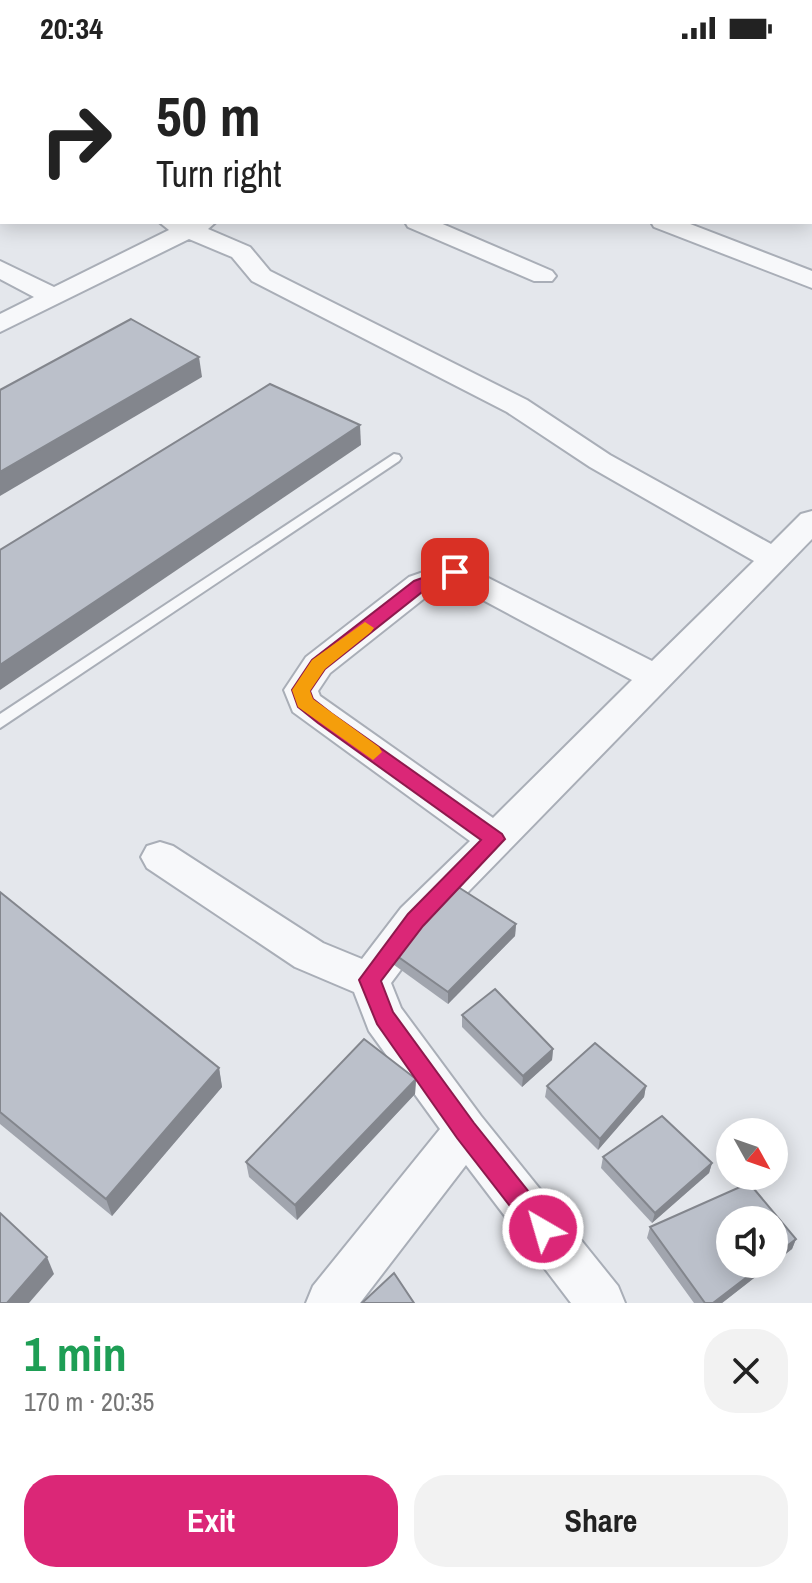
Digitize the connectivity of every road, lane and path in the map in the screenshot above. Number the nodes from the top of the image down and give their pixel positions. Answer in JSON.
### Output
{"nodes":[{"id":1,"x":427,"y":224,"type":"edge"},
{"id":2,"x":668,"y":224,"type":"edge"},
{"id":3,"x":188,"y":225,"type":"edge"},
{"id":4,"x":0,"y":269,"type":"edge"},
{"id":5,"x":543,"y":276,"type":"dead end"},
{"id":6,"x":812,"y":280,"type":"edge"},
{"id":7,"x":53,"y":297,"type":"junction"},
{"id":8,"x":0,"y":324,"type":"edge"},
{"id":9,"x":394,"y":458,"type":"dead end"},
{"id":10,"x":812,"y":521,"type":"edge"},
{"id":11,"x":774,"y":559,"type":"junction"},
{"id":12,"x":656,"y":678,"type":"junction"},
{"id":13,"x":0,"y":722,"type":"edge"},
{"id":14,"x":495,"y":839,"type":"junction"},
{"id":15,"x":160,"y":857,"type":"dead end"},
{"id":16,"x":370,"y":980,"type":"junction"},
{"id":17,"x":466,"y":1130,"type":"junction"},
{"id":18,"x":330,"y":1303,"type":"edge"},
{"id":19,"x":601,"y":1303,"type":"edge"}],
"edges":[{"from":1,"to":5,"type":"street"},
{"from":2,"to":6,"type":"street"},
{"from":3,"to":7,"type":"street"},
{"from":3,"to":11,"type":"street"},
{"from":4,"to":7,"type":"street"},
{"from":7,"to":8,"type":"street"},
{"from":9,"to":13,"type":"lane"},
{"from":10,"to":11,"type":"street"},
{"from":11,"to":12,"type":"street"},
{"from":12,"to":14,"type":"street"},
{"from":12,"to":14,"type":"street"},
{"from":14,"to":16,"type":"street"},
{"from":15,"to":16,"type":"street"},
{"from":16,"to":17,"type":"street"},
{"from":17,"to":18,"type":"street"},
{"from":17,"to":19,"type":"street"}]}
